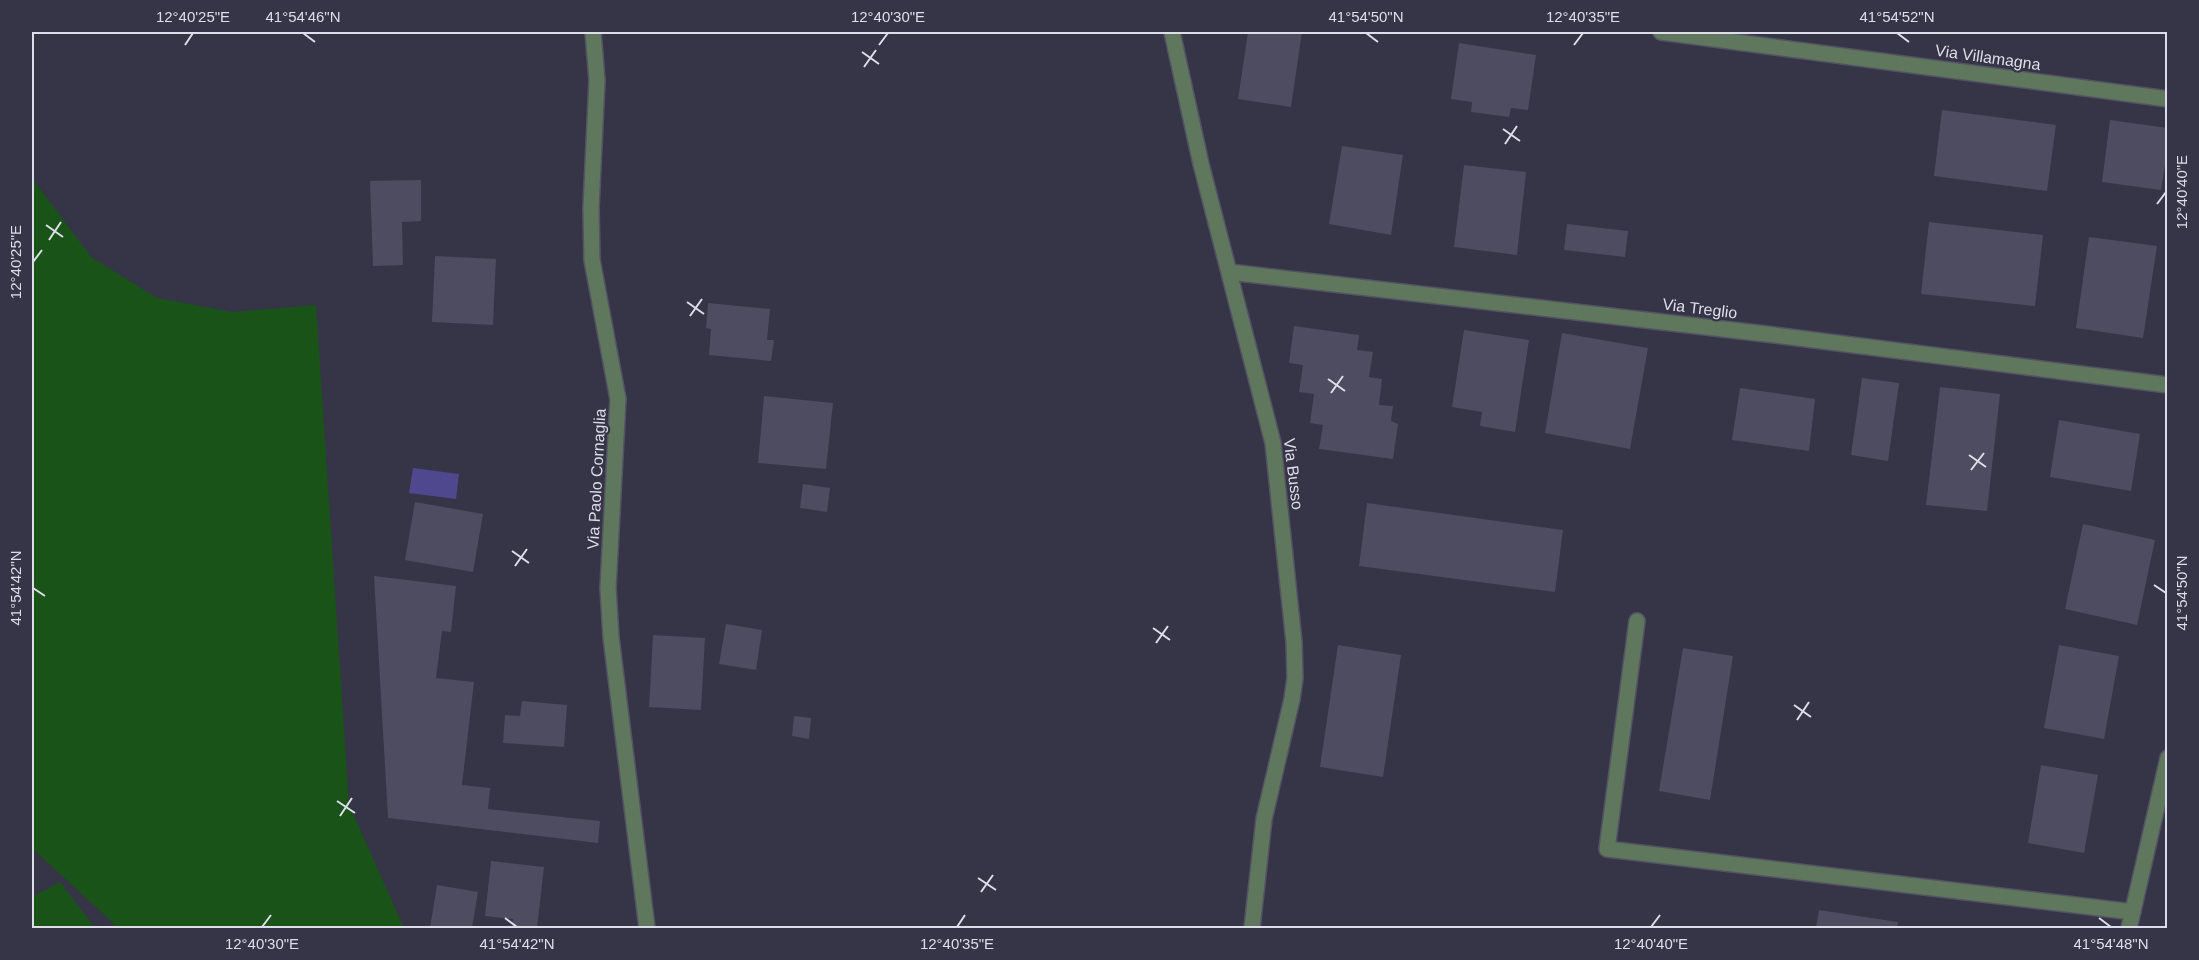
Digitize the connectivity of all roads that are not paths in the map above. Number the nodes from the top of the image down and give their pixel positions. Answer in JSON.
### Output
{"nodes":[{"id":1,"x":593,"y":32,"type":"edge"},
{"id":2,"x":1172,"y":32,"type":"edge"},
{"id":3,"x":1661,"y":32,"type":"edge"},
{"id":4,"x":1706,"y":34,"type":"edge"},
{"id":5,"x":2168,"y":99,"type":"edge"},
{"id":6,"x":1229,"y":272,"type":"junction"},
{"id":7,"x":2168,"y":386,"type":"edge"},
{"id":8,"x":1637,"y":621,"type":"dead end"},
{"id":9,"x":2168,"y":758,"type":"edge"},
{"id":10,"x":2133,"y":912,"type":"junction"},
{"id":11,"x":646,"y":928,"type":"edge"},
{"id":12,"x":1252,"y":928,"type":"edge"},
{"id":13,"x":2129,"y":928,"type":"edge"}],
"edges":[{"from":1,"to":11,"type":"street","name":"Via Paolo Cornaglia"},
{"from":2,"to":6,"type":"street","name":"Via Busso"},
{"from":3,"to":4,"type":"street","name":"Via Villamagna"},
{"from":4,"to":5,"type":"street","name":"Via Villamagna"},
{"from":6,"to":7,"type":"street","name":"Via Treglio"},
{"from":6,"to":12,"type":"street","name":"Via Busso"},
{"from":8,"to":10,"type":"street"},
{"from":9,"to":10,"type":"street"},
{"from":10,"to":13,"type":"street"}]}
